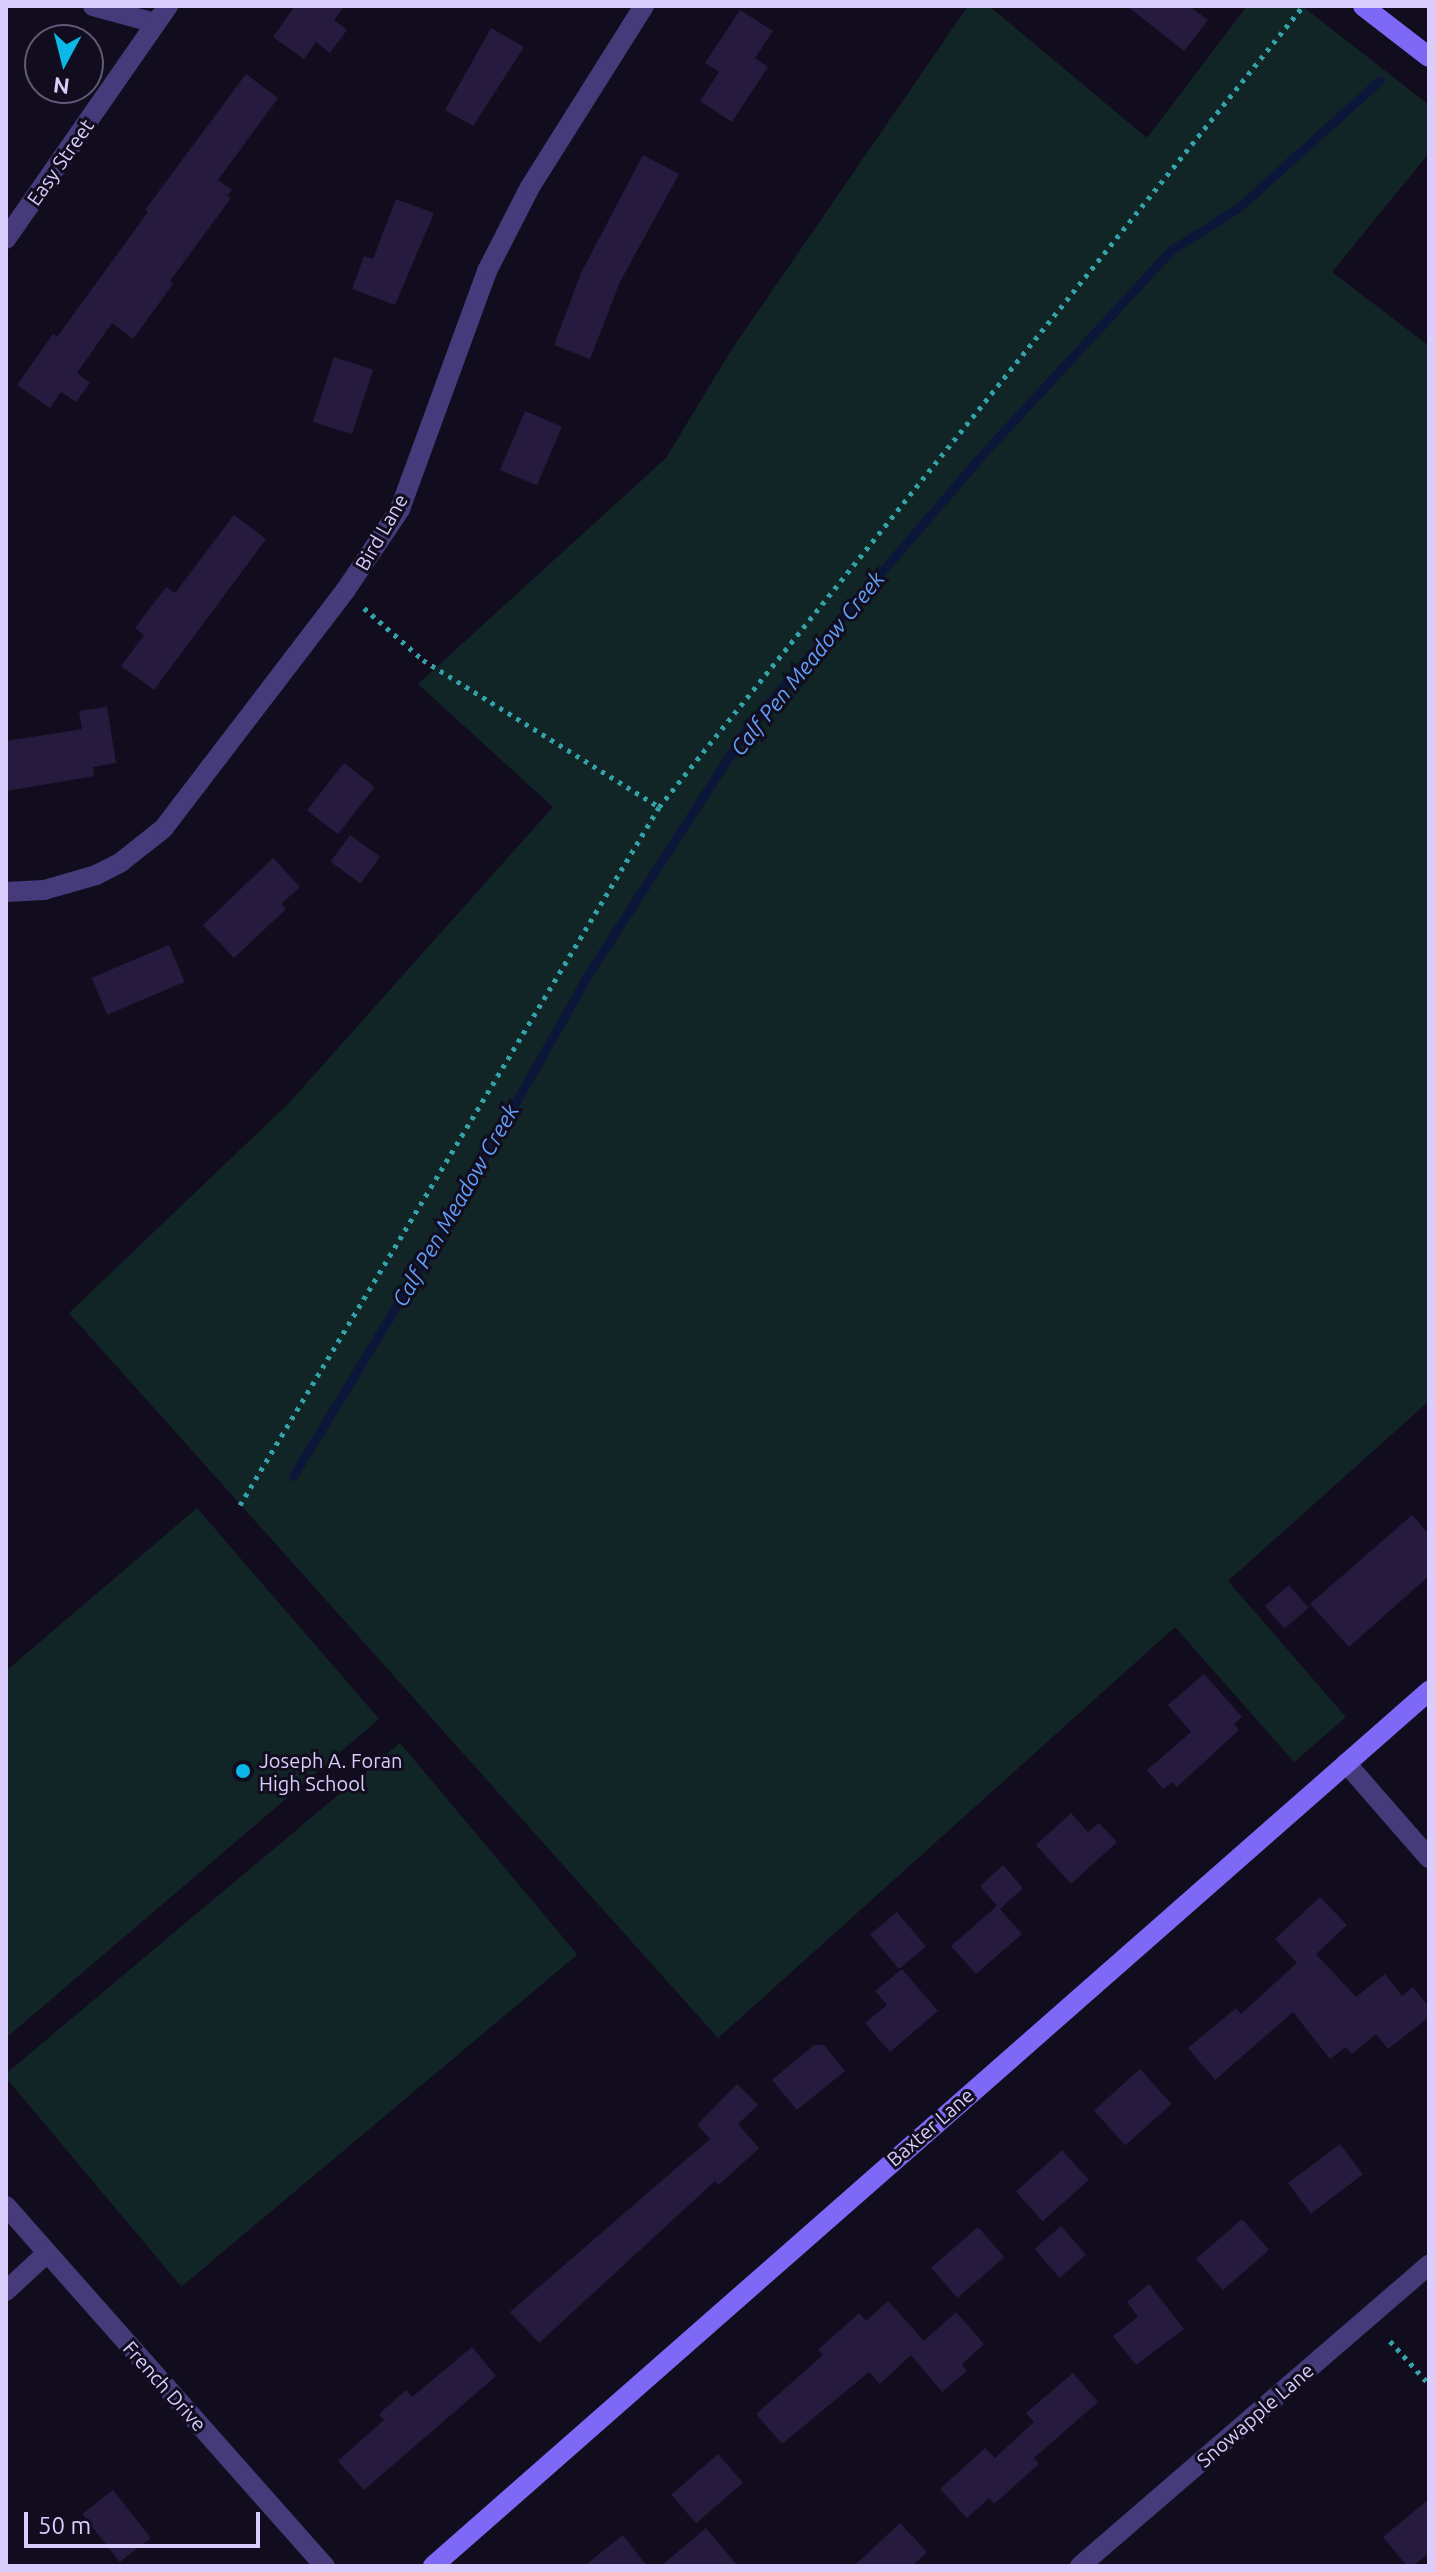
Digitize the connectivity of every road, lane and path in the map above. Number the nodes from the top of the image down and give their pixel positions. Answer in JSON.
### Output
{"nodes":[{"id":1,"x":93,"y":6,"type":"edge"},
{"id":2,"x":168,"y":6,"type":"edge"},
{"id":3,"x":644,"y":6,"type":"edge"},
{"id":4,"x":1303,"y":6,"type":"edge"},
{"id":5,"x":1363,"y":6,"type":"edge"},
{"id":6,"x":155,"y":23,"type":"junction"},
{"id":7,"x":1429,"y":57,"type":"edge"},
{"id":8,"x":6,"y":239,"type":"edge"},
{"id":9,"x":345,"y":591,"type":"junction"},
{"id":10,"x":659,"y":807,"type":"junction"},
{"id":11,"x":6,"y":892,"type":"edge"},
{"id":12,"x":240,"y":1505,"type":"dead end"},
{"id":13,"x":1429,"y":1691,"type":"edge"},
{"id":14,"x":1346,"y":1763,"type":"junction"},
{"id":15,"x":1429,"y":1858,"type":"edge"},
{"id":16,"x":6,"y":2206,"type":"edge"},
{"id":17,"x":47,"y":2253,"type":"junction"},
{"id":18,"x":1429,"y":2265,"type":"edge"},
{"id":19,"x":6,"y":2291,"type":"edge"},
{"id":20,"x":1390,"y":2341,"type":"dead end"},
{"id":21,"x":1429,"y":2384,"type":"edge"},
{"id":22,"x":325,"y":2566,"type":"edge"},
{"id":23,"x":433,"y":2566,"type":"edge"},
{"id":24,"x":1080,"y":2566,"type":"edge"}],
"edges":[{"from":1,"to":6,"type":"street"},
{"from":2,"to":6,"type":"street","name":"Easy Street"},
{"from":3,"to":9,"type":"street","name":"Bird Lane"},
{"from":4,"to":10,"type":"path"},
{"from":5,"to":7,"type":"street"},
{"from":6,"to":8,"type":"street","name":"Easy Street"},
{"from":9,"to":10,"type":"path"},
{"from":9,"to":11,"type":"street","name":"Bird Lane"},
{"from":10,"to":12,"type":"path"},
{"from":13,"to":14,"type":"street","name":"Baxter Lane"},
{"from":14,"to":15,"type":"street"},
{"from":14,"to":23,"type":"street","name":"Baxter Lane"},
{"from":16,"to":17,"type":"street","name":"French Drive"},
{"from":17,"to":19,"type":"street"},
{"from":17,"to":22,"type":"street","name":"French Drive"},
{"from":18,"to":24,"type":"street","name":"Snowapple Lane"},
{"from":20,"to":21,"type":"path"}]}
